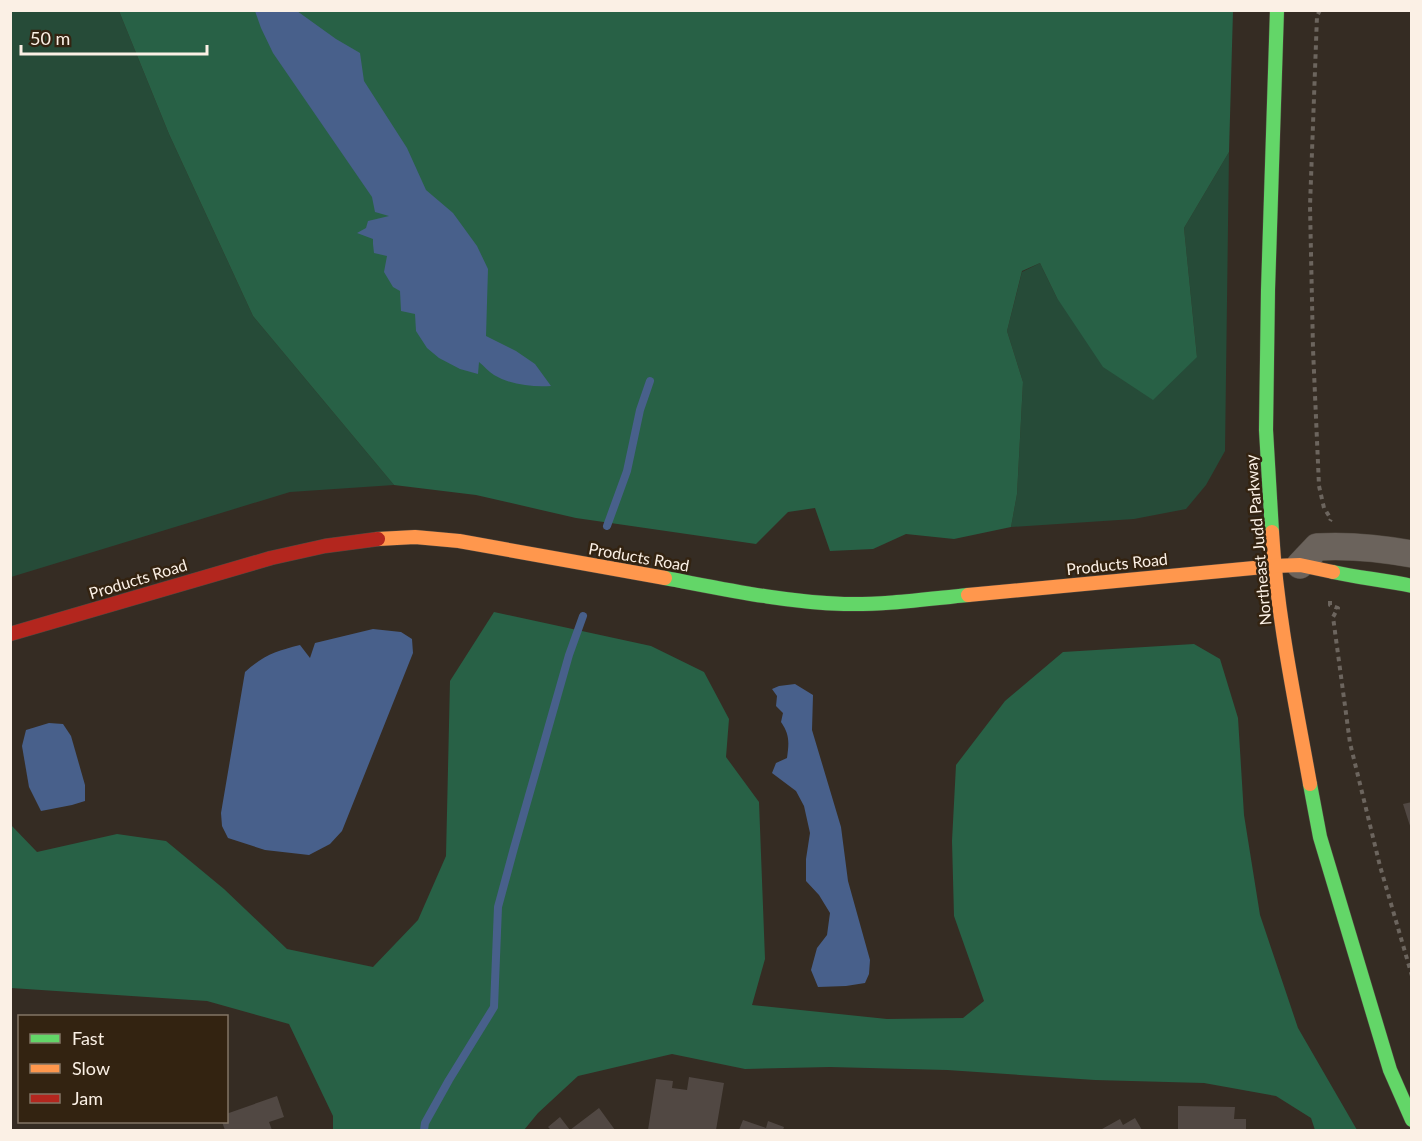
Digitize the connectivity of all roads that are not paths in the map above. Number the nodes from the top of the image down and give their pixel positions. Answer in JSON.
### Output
{"nodes":[{"id":1,"x":1277,"y":10,"type":"edge"},
{"id":2,"x":1412,"y":554,"type":"edge"},
{"id":3,"x":1287,"y":566,"type":"junction"},
{"id":4,"x":1412,"y":586,"type":"edge"},
{"id":5,"x":10,"y":634,"type":"edge"},
{"id":6,"x":1412,"y":1120,"type":"edge"}],
"edges":[{"from":1,"to":3,"type":"main road","name":"Northeast Judd Parkway"},
{"from":2,"to":3,"type":"street"},
{"from":3,"to":4,"type":"main road","name":"Products Road"},
{"from":3,"to":5,"type":"main road","name":"Products Road"},
{"from":3,"to":6,"type":"main road","name":"Northeast Judd Parkway"}]}
